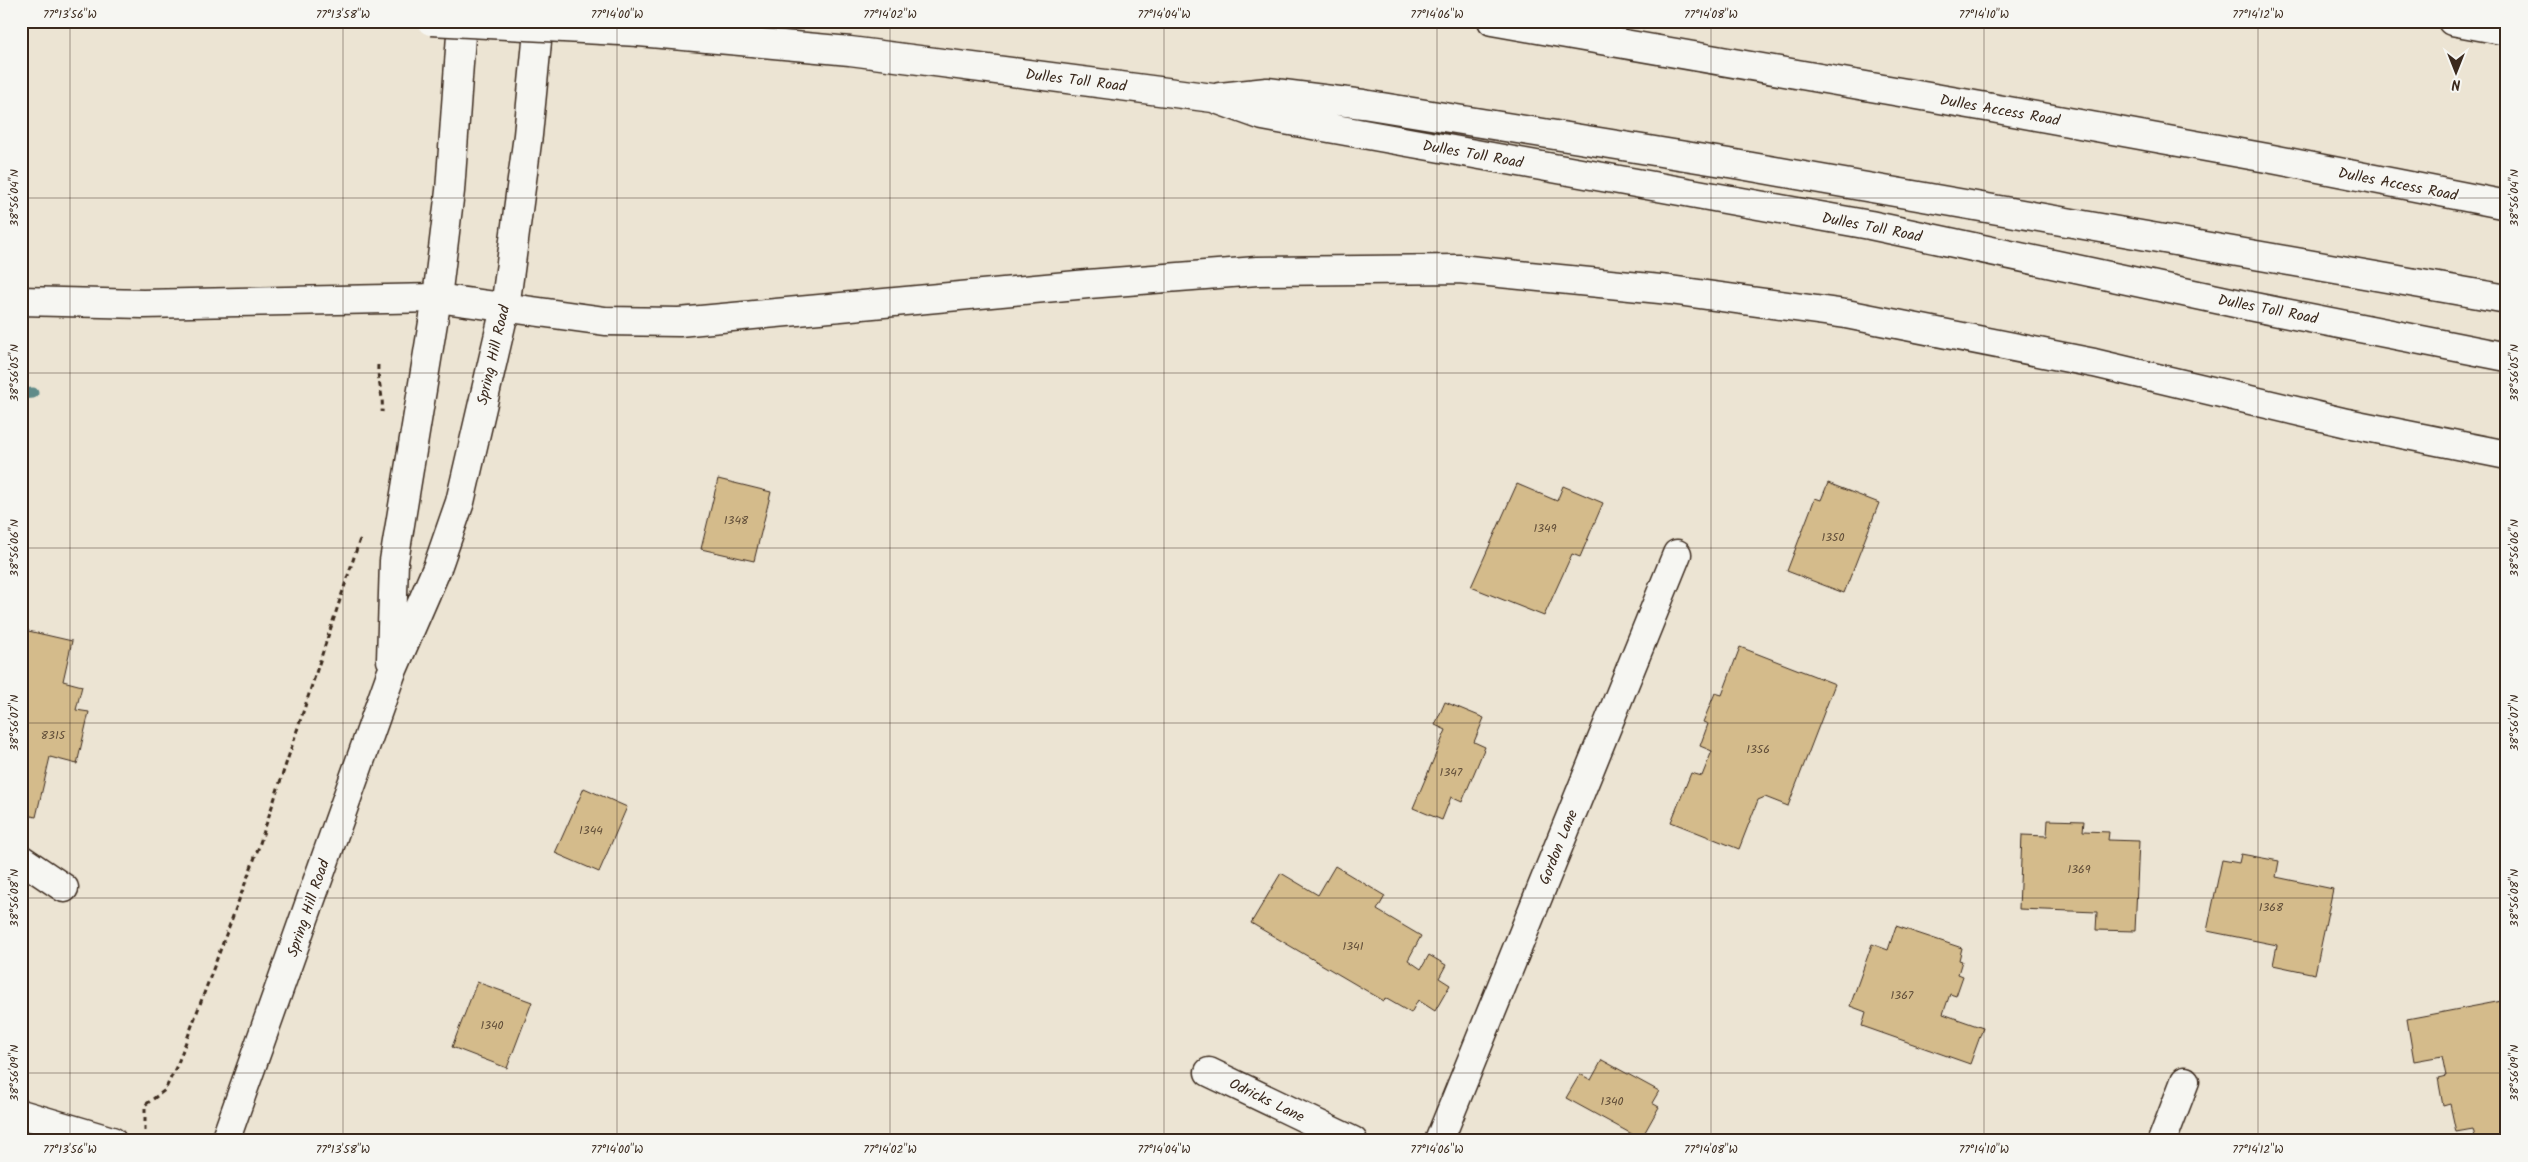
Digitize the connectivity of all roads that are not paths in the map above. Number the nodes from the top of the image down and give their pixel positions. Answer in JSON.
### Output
{"nodes":[{"id":1,"x":430,"y":21,"type":"edge"},
{"id":2,"x":462,"y":21,"type":"edge"},
{"id":3,"x":539,"y":21,"type":"edge"},
{"id":4,"x":1492,"y":21,"type":"edge"},
{"id":5,"x":2452,"y":21,"type":"edge"},
{"id":6,"x":2507,"y":31,"type":"edge"},
{"id":7,"x":1213,"y":98,"type":"junction"},
{"id":8,"x":2507,"y":205,"type":"edge"},
{"id":9,"x":437,"y":298,"type":"junction"},
{"id":10,"x":2507,"y":299,"type":"edge"},
{"id":11,"x":21,"y":301,"type":"edge"},
{"id":12,"x":505,"y":308,"type":"junction"},
{"id":13,"x":2507,"y":357,"type":"edge"},
{"id":14,"x":2507,"y":455,"type":"edge"},
{"id":15,"x":1677,"y":554,"type":"dead end"},
{"id":16,"x":391,"y":674,"type":"junction"},
{"id":17,"x":21,"y":859,"type":"edge"},
{"id":18,"x":64,"y":888,"type":"dead end"},
{"id":19,"x":1209,"y":1072,"type":"dead end"},
{"id":20,"x":2185,"y":1081,"type":"dead end"},
{"id":21,"x":21,"y":1114,"type":"edge"},
{"id":22,"x":112,"y":1141,"type":"edge"},
{"id":23,"x":225,"y":1141,"type":"edge"},
{"id":24,"x":1352,"y":1141,"type":"edge"},
{"id":25,"x":1439,"y":1141,"type":"edge"},
{"id":26,"x":2162,"y":1141,"type":"edge"}],
"edges":[{"from":1,"to":7,"type":"main road","name":"Dulles Toll Road","bridge":true},
{"from":2,"to":9,"type":"main road","name":"Spring Hill Road"},
{"from":3,"to":12,"type":"main road","name":"Spring Hill Road"},
{"from":4,"to":8,"type":"main road","name":"Dulles Access Road"},
{"from":5,"to":6,"type":"main road"},
{"from":7,"to":10,"type":"main road"},
{"from":7,"to":13,"type":"main road","name":"Dulles Toll Road"},
{"from":9,"to":11,"type":"main road"},
{"from":9,"to":12,"type":"main road"},
{"from":9,"to":16,"type":"main road","name":"Spring Hill Road"},
{"from":12,"to":14,"type":"main road"},
{"from":12,"to":16,"type":"main road","name":"Spring Hill Road"},
{"from":15,"to":25,"type":"main road","name":"Gordon Lane"},
{"from":16,"to":23,"type":"main road","name":"Spring Hill Road"},
{"from":17,"to":18,"type":"main road"},
{"from":19,"to":24,"type":"main road","name":"Odricks Lane"},
{"from":20,"to":26,"type":"main road"},
{"from":21,"to":22,"type":"main road"}]}
